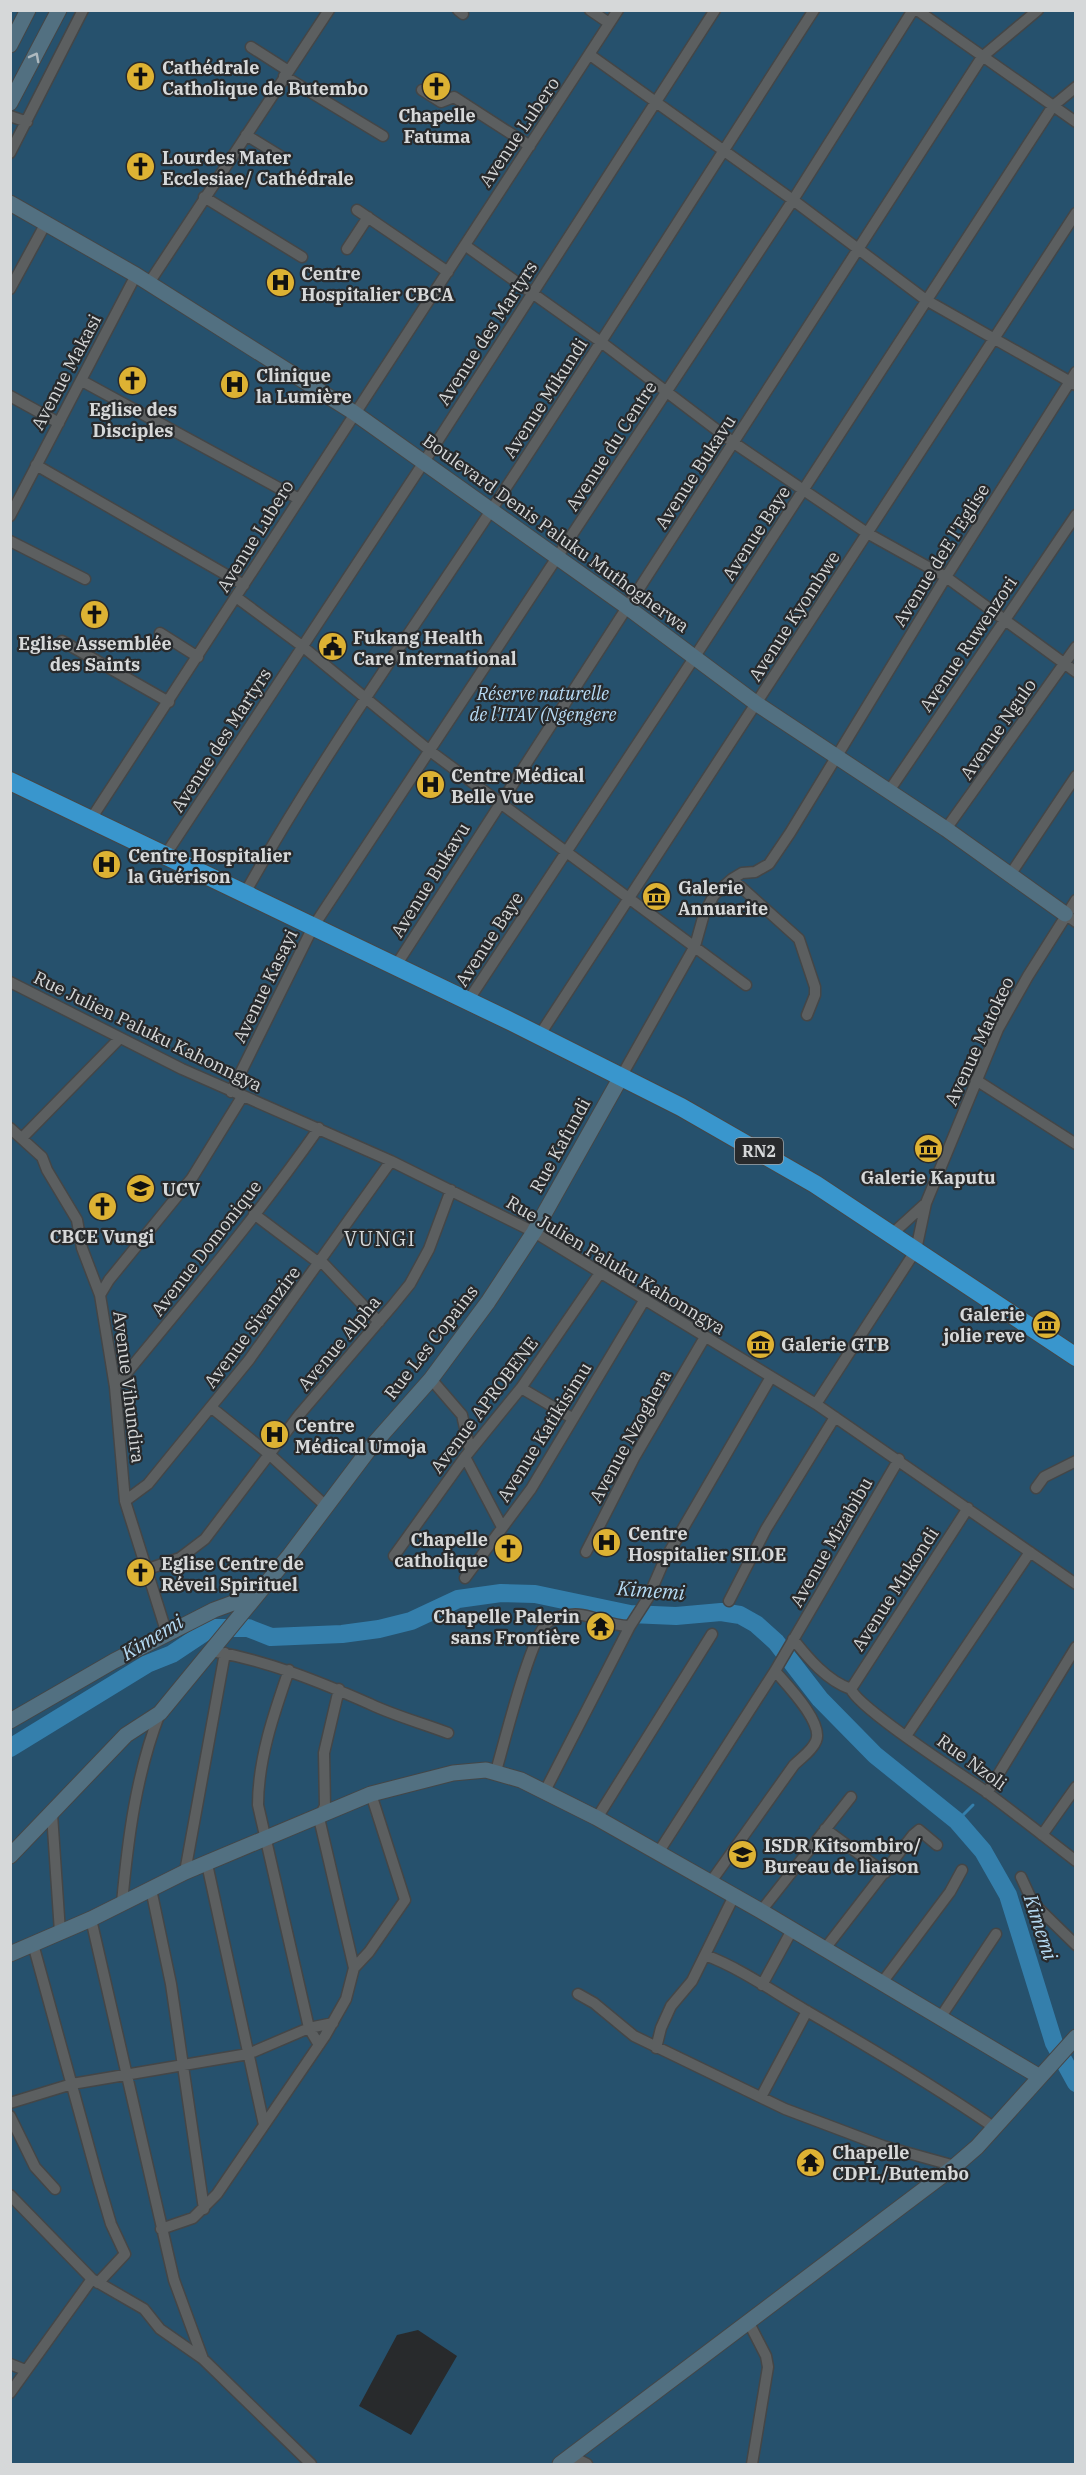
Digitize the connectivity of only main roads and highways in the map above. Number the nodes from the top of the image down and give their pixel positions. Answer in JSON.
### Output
{"nodes":[{"id":1,"x":10,"y":781,"type":"edge"},
{"id":2,"x":1074,"y":1352,"type":"edge"}],
"edges":[{"from":1,"to":2,"type":"highway","number":"RN2"}]}
